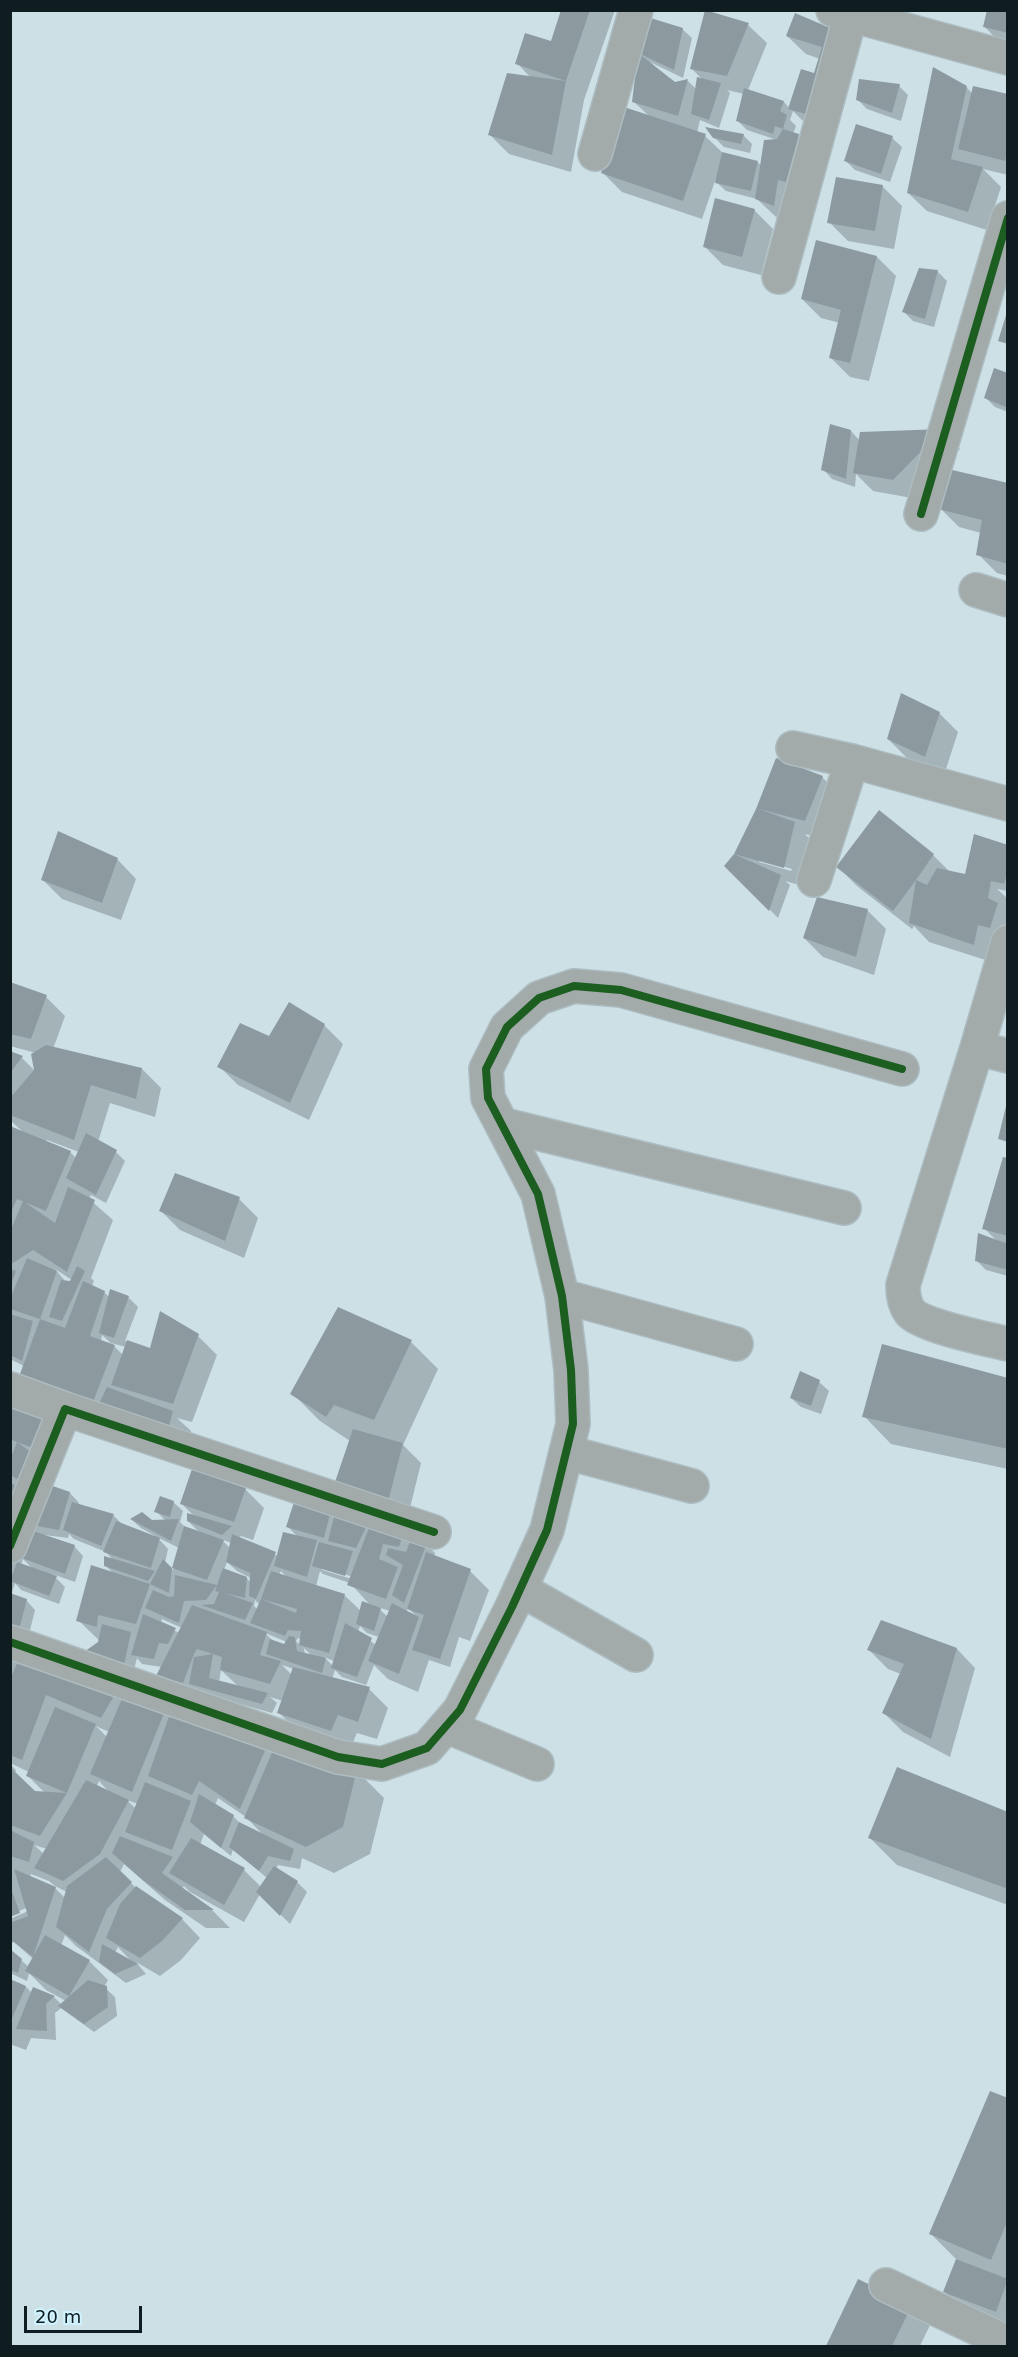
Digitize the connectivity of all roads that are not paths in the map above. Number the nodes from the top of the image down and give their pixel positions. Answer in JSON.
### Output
{"nodes":[{"id":1,"x":636,"y":10,"type":"edge"},
{"id":2,"x":845,"y":12,"type":"edge"},
{"id":3,"x":1008,"y":58,"type":"edge"},
{"id":4,"x":595,"y":154,"type":"dead end"},
{"id":5,"x":1008,"y":218,"type":"edge"},
{"id":6,"x":779,"y":277,"type":"dead end"},
{"id":7,"x":921,"y":514,"type":"dead end"},
{"id":8,"x":976,"y":590,"type":"dead end"},
{"id":9,"x":1008,"y":600,"type":"edge"},
{"id":10,"x":793,"y":748,"type":"dead end"},
{"id":11,"x":852,"y":761,"type":"junction"},
{"id":12,"x":1008,"y":804,"type":"edge"},
{"id":13,"x":814,"y":880,"type":"dead end"},
{"id":14,"x":1008,"y":942,"type":"edge"},
{"id":15,"x":992,"y":1052,"type":"edge"},
{"id":16,"x":903,"y":1069,"type":"dead end"},
{"id":17,"x":504,"y":1125,"type":"junction"},
{"id":18,"x":844,"y":1208,"type":"dead end"},
{"id":19,"x":562,"y":1296,"type":"junction"},
{"id":20,"x":736,"y":1344,"type":"dead end"},
{"id":21,"x":1008,"y":1344,"type":"edge"},
{"id":22,"x":10,"y":1389,"type":"edge"},
{"id":23,"x":65,"y":1409,"type":"junction"},
{"id":24,"x":566,"y":1452,"type":"junction"},
{"id":25,"x":692,"y":1486,"type":"dead end"},
{"id":26,"x":434,"y":1532,"type":"dead end"},
{"id":27,"x":10,"y":1546,"type":"edge"},
{"id":28,"x":520,"y":1589,"type":"junction"},
{"id":29,"x":10,"y":1642,"type":"edge"},
{"id":30,"x":636,"y":1655,"type":"dead end"},
{"id":31,"x":446,"y":1726,"type":"junction"},
{"id":32,"x":537,"y":1764,"type":"dead end"},
{"id":33,"x":886,"y":2285,"type":"dead end"},
{"id":34,"x":1008,"y":2343,"type":"edge"}],
"edges":[{"from":1,"to":4,"type":"street"},
{"from":2,"to":3,"type":"street"},
{"from":2,"to":6,"type":"street"},
{"from":5,"to":7,"type":"street"},
{"from":8,"to":9,"type":"street"},
{"from":10,"to":11,"type":"street"},
{"from":11,"to":12,"type":"street"},
{"from":11,"to":13,"type":"street"},
{"from":14,"to":15,"type":"street"},
{"from":15,"to":21,"type":"street"},
{"from":16,"to":17,"type":"street"},
{"from":17,"to":18,"type":"street"},
{"from":17,"to":19,"type":"street"},
{"from":19,"to":20,"type":"street"},
{"from":19,"to":24,"type":"street"},
{"from":22,"to":23,"type":"street"},
{"from":23,"to":26,"type":"street"},
{"from":23,"to":27,"type":"street"},
{"from":24,"to":25,"type":"street"},
{"from":24,"to":28,"type":"street"},
{"from":28,"to":30,"type":"street"},
{"from":28,"to":31,"type":"street"},
{"from":29,"to":31,"type":"street"},
{"from":31,"to":32,"type":"street"},
{"from":33,"to":34,"type":"street"}]}
